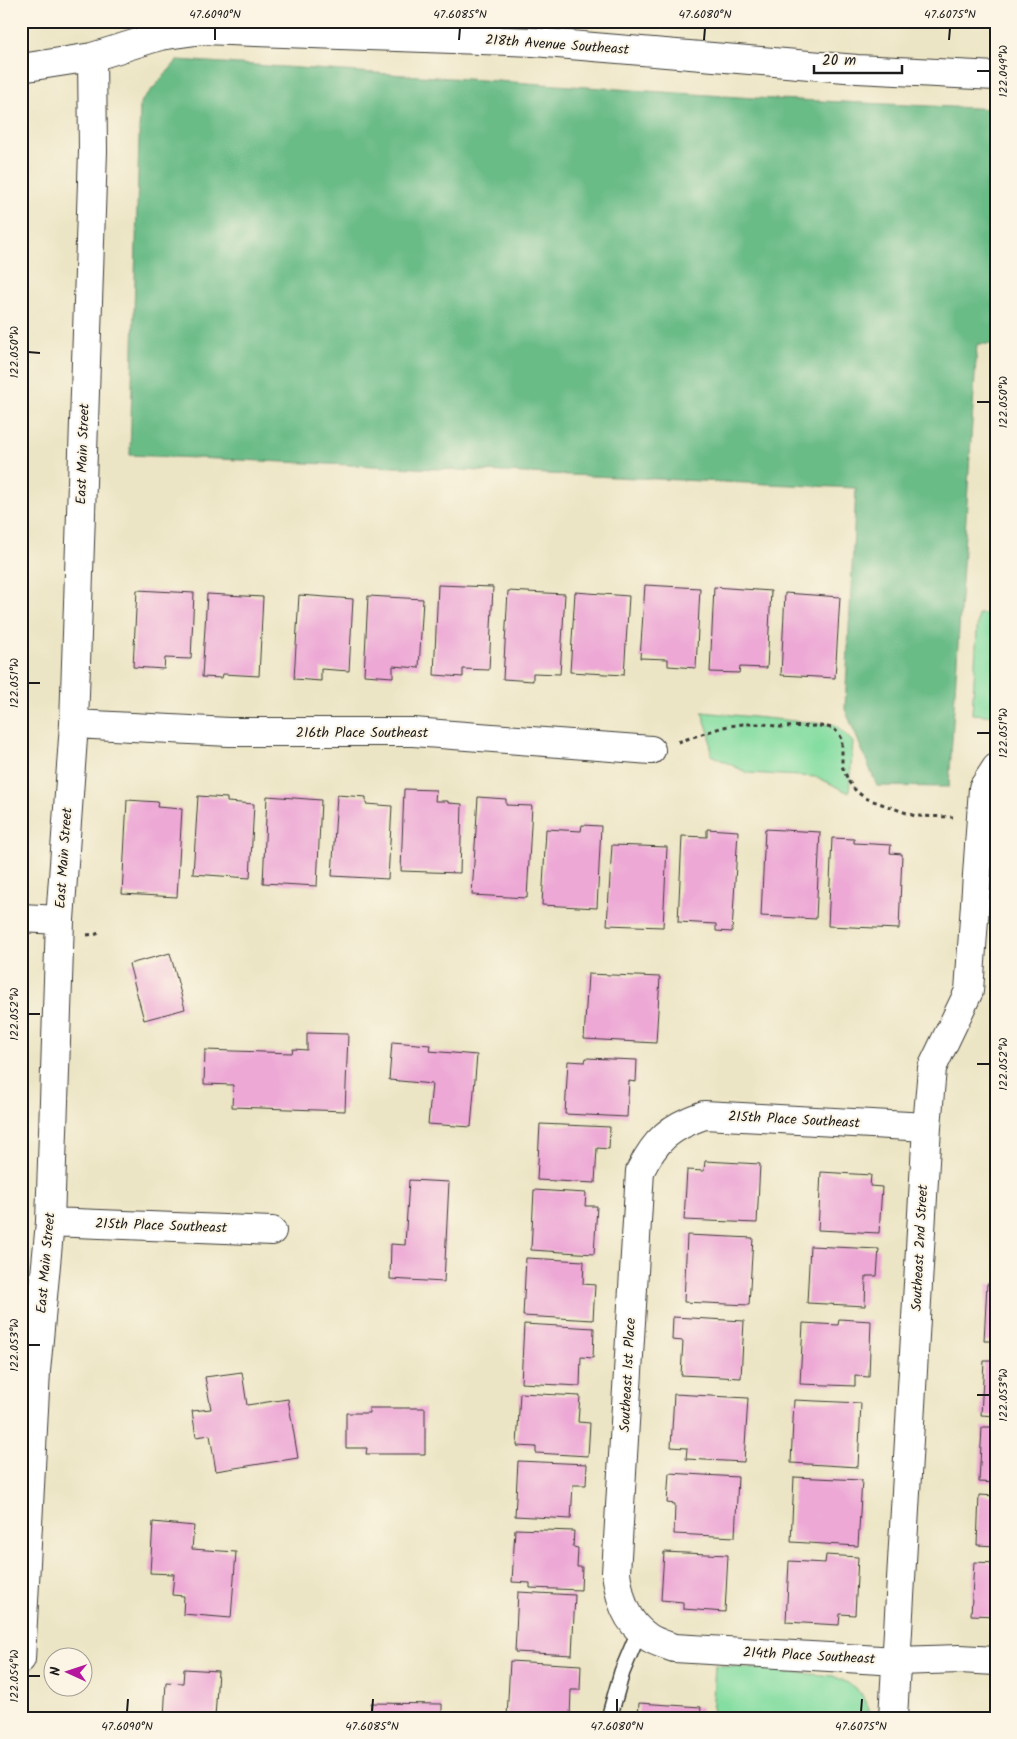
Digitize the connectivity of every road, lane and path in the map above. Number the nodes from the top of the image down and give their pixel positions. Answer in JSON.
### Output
{"nodes":[{"id":1,"x":535,"y":32,"type":"edge"},
{"id":2,"x":92,"y":57,"type":"junction"},
{"id":3,"x":21,"y":68,"type":"edge"},
{"id":4,"x":996,"y":76,"type":"edge"},
{"id":5,"x":74,"y":724,"type":"junction"},
{"id":6,"x":651,"y":750,"type":"joint"},
{"id":7,"x":989,"y":778,"type":"edge"},
{"id":8,"x":960,"y":815,"type":"dead end"},
{"id":9,"x":21,"y":918,"type":"edge"},
{"id":10,"x":60,"y":920,"type":"junction"},
{"id":11,"x":927,"y":1127,"type":"junction"},
{"id":12,"x":665,"y":1135,"type":"joint"},
{"id":13,"x":50,"y":1222,"type":"junction"},
{"id":14,"x":272,"y":1230,"type":"dead end"},
{"id":15,"x":29,"y":1371,"type":"edge"},
{"id":16,"x":636,"y":1625,"type":"junction"},
{"id":17,"x":21,"y":1659,"type":"edge"},
{"id":18,"x":897,"y":1661,"type":"junction"},
{"id":19,"x":996,"y":1661,"type":"edge"},
{"id":20,"x":609,"y":1718,"type":"edge"},
{"id":21,"x":893,"y":1718,"type":"edge"}],
"edges":[{"from":1,"to":2,"type":"street","name":"218th Avenue Southeast"},
{"from":1,"to":4,"type":"street","name":"218th Avenue Southeast"},
{"from":2,"to":3,"type":"street","name":"218th Avenue Southeast"},
{"from":2,"to":5,"type":"street","name":"East Main Street"},
{"from":5,"to":6,"type":"street","name":"216th Place Southeast"},
{"from":5,"to":10,"type":"street","name":"East Main Street"},
{"from":6,"to":8,"type":"path"},
{"from":7,"to":11,"type":"street","name":"Southeast 2nd Street"},
{"from":9,"to":10,"type":"street"},
{"from":10,"to":13,"type":"street","name":"East Main Street"},
{"from":11,"to":12,"type":"street","name":"215th Place Southeast"},
{"from":11,"to":18,"type":"street","name":"Southeast 2nd Street"},
{"from":12,"to":16,"type":"street","name":"Southeast 1st Place"},
{"from":13,"to":14,"type":"street","name":"215th Place Southeast"},
{"from":13,"to":15,"type":"street","name":"East Main Street"},
{"from":15,"to":17,"type":"street","name":"East Main Street"},
{"from":16,"to":18,"type":"street","name":"214th Place Southeast"},
{"from":16,"to":20,"type":"lane"},
{"from":18,"to":19,"type":"street","name":"214th Place Southeast"},
{"from":18,"to":21,"type":"street","name":"Southeast 2nd Street"}]}
